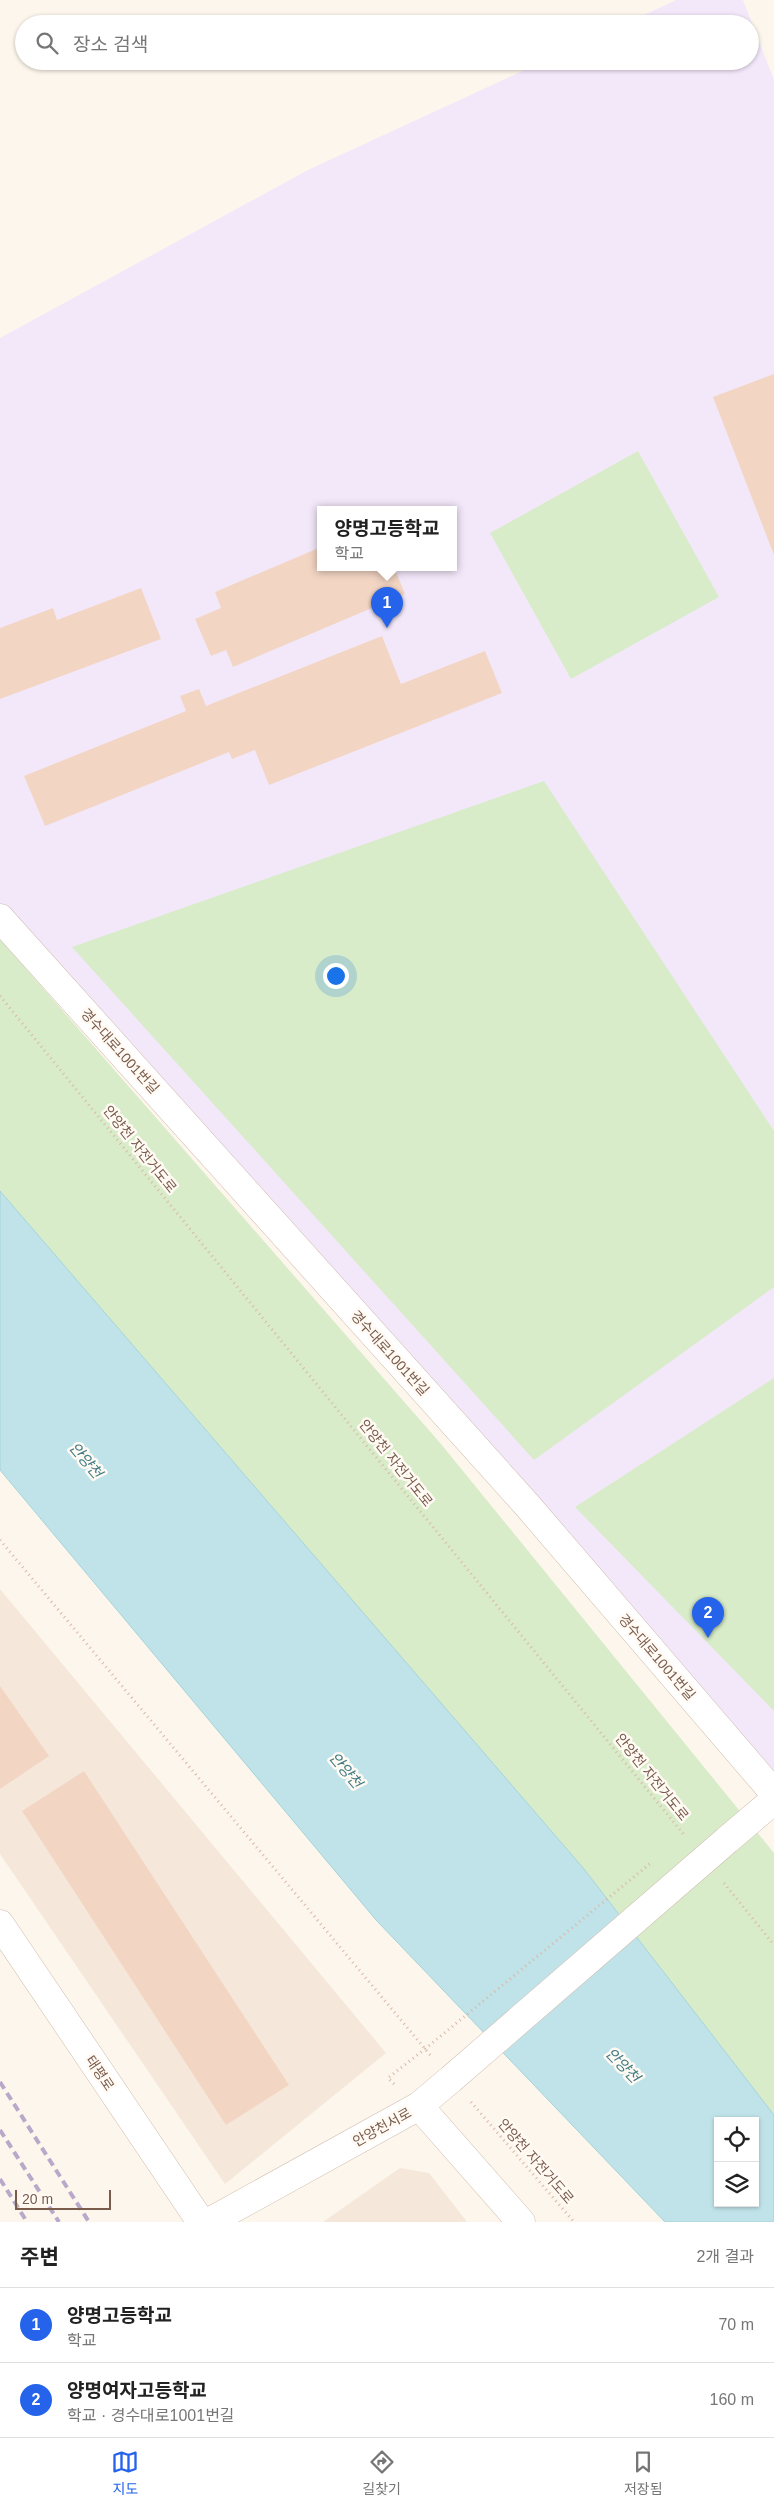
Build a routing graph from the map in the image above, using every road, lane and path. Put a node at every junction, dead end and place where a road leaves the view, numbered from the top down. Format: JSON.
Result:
{"nodes":[{"id":1,"x":0,"y":918,"type":"edge"},
{"id":2,"x":0,"y":996,"type":"edge"},
{"id":3,"x":0,"y":1540,"type":"edge"},
{"id":4,"x":774,"y":1793,"type":"edge"},
{"id":5,"x":774,"y":1800,"type":"edge"},
{"id":6,"x":679,"y":1839,"type":"dead end"},
{"id":7,"x":656,"y":1858,"type":"dead end"},
{"id":8,"x":717,"y":1875,"type":"dead end"},
{"id":9,"x":0,"y":1924,"type":"edge"},
{"id":10,"x":774,"y":1944,"type":"edge"},
{"id":11,"x":425,"y":2049,"type":"junction"},
{"id":12,"x":451,"y":2079,"type":"junction"},
{"id":13,"x":420,"y":2106,"type":"junction"},
{"id":14,"x":201,"y":2222,"type":"edge"},
{"id":15,"x":209,"y":2222,"type":"edge"},
{"id":16,"x":521,"y":2222,"type":"edge"},
{"id":17,"x":574,"y":2222,"type":"edge"}],
"edges":[{"from":1,"to":4,"type":"street","name":"경수대로1001번길"},
{"from":2,"to":6,"type":"path","name":"안양천 자전거도로"},
{"from":3,"to":11,"type":"path","name":"안양천 자전거도로"},
{"from":5,"to":12,"type":"street","bridge":true},
{"from":7,"to":11,"type":"path","bridge":true},
{"from":8,"to":10,"type":"path"},
{"from":9,"to":14,"type":"street","name":"태평로"},
{"from":11,"to":12,"type":"path","name":"안양천 자전거도로"},
{"from":12,"to":13,"type":"street"},
{"from":12,"to":17,"type":"path","name":"안양천 자전거도로"},
{"from":13,"to":15,"type":"street","name":"안양천서로"},
{"from":13,"to":16,"type":"street","name":"안양천서로"}]}
